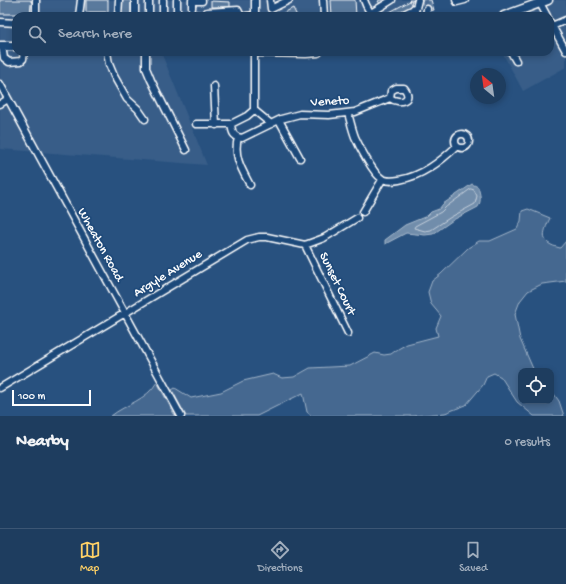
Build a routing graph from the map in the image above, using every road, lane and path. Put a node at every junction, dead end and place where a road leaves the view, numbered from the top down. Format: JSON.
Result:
{"nodes":[{"id":1,"x":36,"y":0,"type":"edge"},
{"id":2,"x":81,"y":0,"type":"edge"},
{"id":3,"x":119,"y":0,"type":"edge"},
{"id":4,"x":135,"y":0,"type":"edge"},
{"id":5,"x":149,"y":0,"type":"edge"},
{"id":6,"x":162,"y":0,"type":"edge"},
{"id":7,"x":177,"y":0,"type":"edge"},
{"id":8,"x":192,"y":0,"type":"edge"},
{"id":9,"x":255,"y":0,"type":"edge"},
{"id":10,"x":270,"y":0,"type":"edge"},
{"id":11,"x":290,"y":0,"type":"edge"},
{"id":12,"x":323,"y":0,"type":"edge"},
{"id":13,"x":364,"y":0,"type":"edge"},
{"id":14,"x":392,"y":0,"type":"edge"},
{"id":15,"x":418,"y":0,"type":"edge"},
{"id":16,"x":456,"y":0,"type":"edge"},
{"id":17,"x":465,"y":0,"type":"edge"},
{"id":18,"x":202,"y":1,"type":"dead end"},
{"id":19,"x":544,"y":1,"type":"edge"},
{"id":20,"x":192,"y":8,"type":"dead end"},
{"id":21,"x":414,"y":8,"type":"junction"},
{"id":22,"x":271,"y":9,"type":"junction"},
{"id":23,"x":36,"y":12,"type":"edge"},
{"id":24,"x":80,"y":12,"type":"edge"},
{"id":25,"x":118,"y":12,"type":"edge"},
{"id":26,"x":135,"y":12,"type":"edge"},
{"id":27,"x":149,"y":12,"type":"edge"},
{"id":28,"x":163,"y":12,"type":"edge"},
{"id":29,"x":177,"y":12,"type":"edge"},
{"id":30,"x":207,"y":12,"type":"edge"},
{"id":31,"x":239,"y":12,"type":"edge"},
{"id":32,"x":255,"y":12,"type":"edge"},
{"id":33,"x":271,"y":12,"type":"edge"},
{"id":34,"x":323,"y":12,"type":"edge"},
{"id":35,"x":370,"y":12,"type":"edge"},
{"id":36,"x":375,"y":12,"type":"edge"},
{"id":37,"x":407,"y":12,"type":"edge"},
{"id":38,"x":416,"y":12,"type":"edge"},
{"id":39,"x":515,"y":12,"type":"edge"},
{"id":40,"x":546,"y":12,"type":"edge"},
{"id":41,"x":566,"y":20,"type":"edge"},
{"id":42,"x":0,"y":22,"type":"edge"},
{"id":43,"x":12,"y":23,"type":"edge"},
{"id":44,"x":554,"y":23,"type":"edge"},
{"id":45,"x":554,"y":29,"type":"edge"},
{"id":46,"x":1,"y":46,"type":"edge"},
{"id":47,"x":12,"y":46,"type":"edge"},
{"id":48,"x":566,"y":51,"type":"edge"},
{"id":49,"x":24,"y":56,"type":"edge"},
{"id":50,"x":108,"y":56,"type":"edge"},
{"id":51,"x":146,"y":56,"type":"edge"},
{"id":52,"x":254,"y":56,"type":"edge"},
{"id":53,"x":514,"y":56,"type":"edge"},
{"id":54,"x":516,"y":60,"type":"dead end"},
{"id":55,"x":0,"y":84,"type":"edge"},
{"id":56,"x":214,"y":86,"type":"dead end"},
{"id":57,"x":390,"y":98,"type":"dead end"},
{"id":58,"x":8,"y":99,"type":"junction"},
{"id":59,"x":0,"y":104,"type":"edge"},
{"id":60,"x":254,"y":110,"type":"junction"},
{"id":61,"x":348,"y":112,"type":"junction"},
{"id":62,"x":145,"y":119,"type":"dead end"},
{"id":63,"x":279,"y":120,"type":"junction"},
{"id":64,"x":196,"y":124,"type":"dead end"},
{"id":65,"x":231,"y":124,"type":"junction"},
{"id":66,"x":271,"y":124,"type":"junction"},
{"id":67,"x":216,"y":125,"type":"junction"},
{"id":68,"x":238,"y":138,"type":"junction"},
{"id":69,"x":457,"y":146,"type":"dead end"},
{"id":70,"x":186,"y":150,"type":"dead end"},
{"id":71,"x":300,"y":158,"type":"dead end"},
{"id":72,"x":382,"y":180,"type":"junction"},
{"id":73,"x":250,"y":186,"type":"dead end"},
{"id":74,"x":363,"y":212,"type":"dead end"},
{"id":75,"x":357,"y":218,"type":"dead end"},
{"id":76,"x":305,"y":245,"type":"junction"},
{"id":77,"x":125,"y":314,"type":"junction"},
{"id":78,"x":348,"y":333,"type":"dead end"},
{"id":79,"x":0,"y":388,"type":"edge"},
{"id":80,"x":181,"y":416,"type":"edge"}],
"edges":[{"from":1,"to":23,"type":"street"},
{"from":2,"to":24,"type":"street"},
{"from":3,"to":25,"type":"street"},
{"from":4,"to":26,"type":"street"},
{"from":5,"to":27,"type":"street"},
{"from":6,"to":28,"type":"street"},
{"from":7,"to":29,"type":"street"},
{"from":8,"to":18,"type":"street"},
{"from":8,"to":20,"type":"street"},
{"from":9,"to":32,"type":"street"},
{"from":10,"to":22,"type":"street"},
{"from":11,"to":22,"type":"street"},
{"from":12,"to":34,"type":"street"},
{"from":13,"to":35,"type":"street"},
{"from":14,"to":36,"type":"street"},
{"from":15,"to":21,"type":"street"},
{"from":16,"to":17,"type":"street"},
{"from":19,"to":39,"type":"main road"},
{"from":19,"to":40,"type":"street"},
{"from":21,"to":37,"type":"street"},
{"from":21,"to":38,"type":"street"},
{"from":22,"to":33,"type":"street"},
{"from":30,"to":31,"type":"street"},
{"from":41,"to":44,"type":"street"},
{"from":42,"to":43,"type":"street"},
{"from":45,"to":48,"type":"street"},
{"from":46,"to":47,"type":"main road"},
{"from":46,"to":49,"type":"street"},
{"from":50,"to":62,"type":"street"},
{"from":51,"to":70,"type":"street"},
{"from":52,"to":60,"type":"street"},
{"from":53,"to":54,"type":"street"},
{"from":55,"to":58,"type":"street","name":"Wheaton Road"},
{"from":56,"to":67,"type":"street"},
{"from":57,"to":61,"type":"street","name":"Veneto"},
{"from":58,"to":59,"type":"street"},
{"from":58,"to":77,"type":"street","name":"Wheaton Road"},
{"from":60,"to":65,"type":"street"},
{"from":60,"to":66,"type":"street"},
{"from":61,"to":63,"type":"street","name":"Veneto"},
{"from":61,"to":72,"type":"street"},
{"from":63,"to":66,"type":"street","name":"Veneto"},
{"from":63,"to":71,"type":"street"},
{"from":64,"to":67,"type":"street"},
{"from":65,"to":67,"type":"street"},
{"from":65,"to":68,"type":"street"},
{"from":66,"to":68,"type":"street","name":"Veneto"},
{"from":68,"to":73,"type":"street"},
{"from":69,"to":72,"type":"street"},
{"from":72,"to":74,"type":"street"},
{"from":75,"to":76,"type":"street"},
{"from":76,"to":77,"type":"street","name":"Argyle Avenue"},
{"from":76,"to":78,"type":"street","name":"Sunset Court"},
{"from":77,"to":79,"type":"street","name":"Argyle Avenue"},
{"from":77,"to":80,"type":"street","name":"Wheaton Road"}]}
